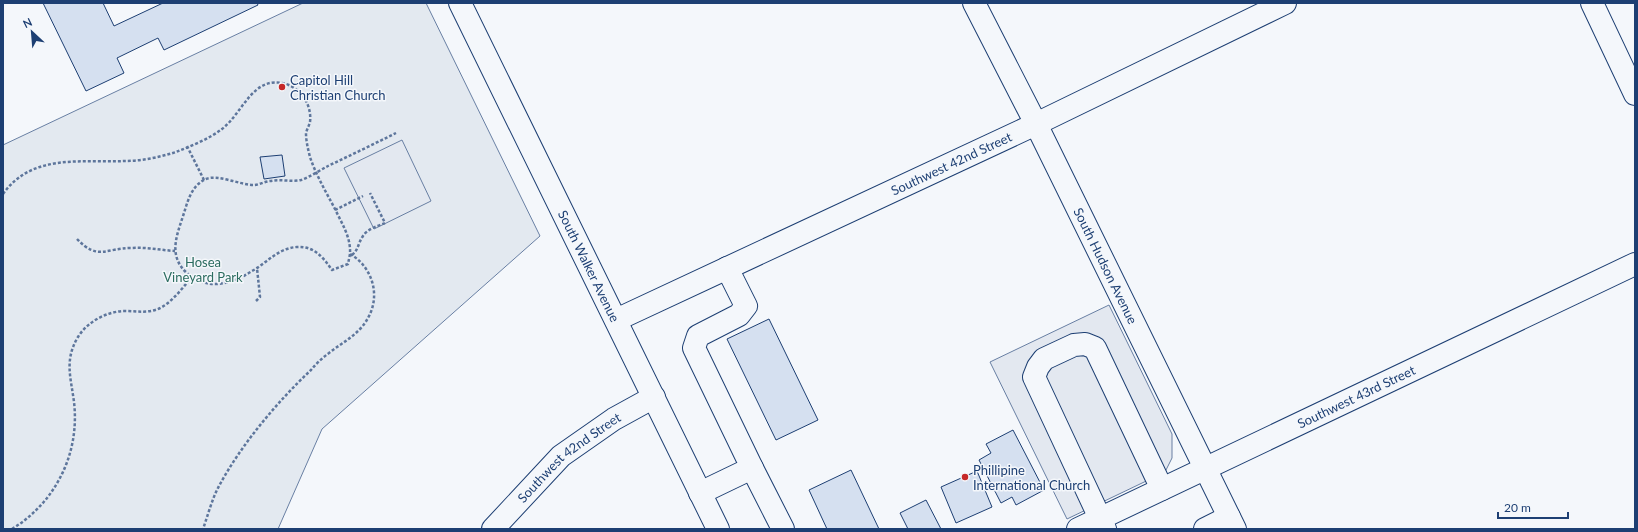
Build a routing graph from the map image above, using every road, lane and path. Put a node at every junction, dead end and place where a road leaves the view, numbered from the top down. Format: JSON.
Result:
{"nodes":[{"id":1,"x":460,"y":3,"type":"edge"},
{"id":2,"x":974,"y":3,"type":"edge"},
{"id":3,"x":1285,"y":3,"type":"edge"},
{"id":4,"x":1592,"y":3,"type":"edge"},
{"id":5,"x":1635,"y":94,"type":"edge"},
{"id":6,"x":1036,"y":124,"type":"junction"},
{"id":7,"x":396,"y":133,"type":"dead end"},
{"id":8,"x":187,"y":146,"type":"junction"},
{"id":9,"x":316,"y":172,"type":"junction"},
{"id":10,"x":204,"y":180,"type":"junction"},
{"id":11,"x":370,"y":193,"type":"dead end"},
{"id":12,"x":3,"y":194,"type":"edge"},
{"id":13,"x":363,"y":196,"type":"dead end"},
{"id":14,"x":335,"y":210,"type":"junction"},
{"id":15,"x":77,"y":239,"type":"dead end"},
{"id":16,"x":175,"y":251,"type":"junction"},
{"id":17,"x":351,"y":254,"type":"junction"},
{"id":18,"x":1635,"y":264,"type":"edge"},
{"id":19,"x":257,"y":268,"type":"junction"},
{"id":20,"x":727,"y":268,"type":"junction"},
{"id":21,"x":192,"y":277,"type":"junction"},
{"id":22,"x":256,"y":301,"type":"dead end"},
{"id":23,"x":616,"y":320,"type":"junction"},
{"id":24,"x":654,"y":397,"type":"junction"},
{"id":25,"x":752,"y":468,"type":"junction"},
{"id":26,"x":1206,"y":468,"type":"junction"},
{"id":27,"x":1162,"y":489,"type":"junction"},
{"id":28,"x":700,"y":493,"type":"junction"},
{"id":29,"x":1232,"y":523,"type":"edge"},
{"id":30,"x":1103,"y":524,"type":"edge"},
{"id":31,"x":12,"y":529,"type":"edge"},
{"id":32,"x":203,"y":529,"type":"edge"},
{"id":33,"x":493,"y":529,"type":"edge"},
{"id":34,"x":718,"y":529,"type":"edge"},
{"id":35,"x":783,"y":529,"type":"edge"},
{"id":36,"x":1078,"y":529,"type":"edge"},
{"id":37,"x":1205,"y":529,"type":"edge"}],
"edges":[{"from":1,"to":23,"type":"street","name":"South Walker Avenue"},
{"from":2,"to":6,"type":"street","name":"South Hudson Avenue"},
{"from":3,"to":6,"type":"street","name":"Southwest 42nd Street"},
{"from":4,"to":5,"type":"street"},
{"from":6,"to":20,"type":"street","name":"Southwest 42nd Street"},
{"from":6,"to":26,"type":"street","name":"South Hudson Avenue"},
{"from":7,"to":9,"type":"path"},
{"from":8,"to":9,"type":"path"},
{"from":8,"to":10,"type":"path"},
{"from":8,"to":12,"type":"path"},
{"from":9,"to":10,"type":"path"},
{"from":9,"to":14,"type":"path"},
{"from":10,"to":16,"type":"path"},
{"from":11,"to":17,"type":"path"},
{"from":13,"to":14,"type":"path"},
{"from":14,"to":17,"type":"path"},
{"from":15,"to":16,"type":"path"},
{"from":16,"to":21,"type":"path"},
{"from":17,"to":19,"type":"path"},
{"from":17,"to":32,"type":"path"},
{"from":18,"to":26,"type":"street","name":"Southwest 43rd Street"},
{"from":19,"to":21,"type":"path"},
{"from":19,"to":22,"type":"path"},
{"from":20,"to":23,"type":"street","name":"Southwest 42nd Street"},
{"from":20,"to":25,"type":"street"},
{"from":21,"to":31,"type":"path"},
{"from":23,"to":24,"type":"street","name":"South Walker Avenue"},
{"from":24,"to":28,"type":"street","name":"South Walker Avenue"},
{"from":24,"to":33,"type":"street","name":"Southwest 42nd Street"},
{"from":25,"to":28,"type":"street"},
{"from":25,"to":35,"type":"street"},
{"from":26,"to":27,"type":"street","name":"Southwest 43rd Street"},
{"from":26,"to":29,"type":"street","name":"South Hudson Avenue"},
{"from":27,"to":30,"type":"street","name":"Southwest 43rd Street"},
{"from":27,"to":30,"type":"street"},
{"from":28,"to":34,"type":"street","name":"South Walker Avenue"},
{"from":29,"to":37,"type":"street"},
{"from":30,"to":36,"type":"street","name":"Southwest 43rd Street"}]}
